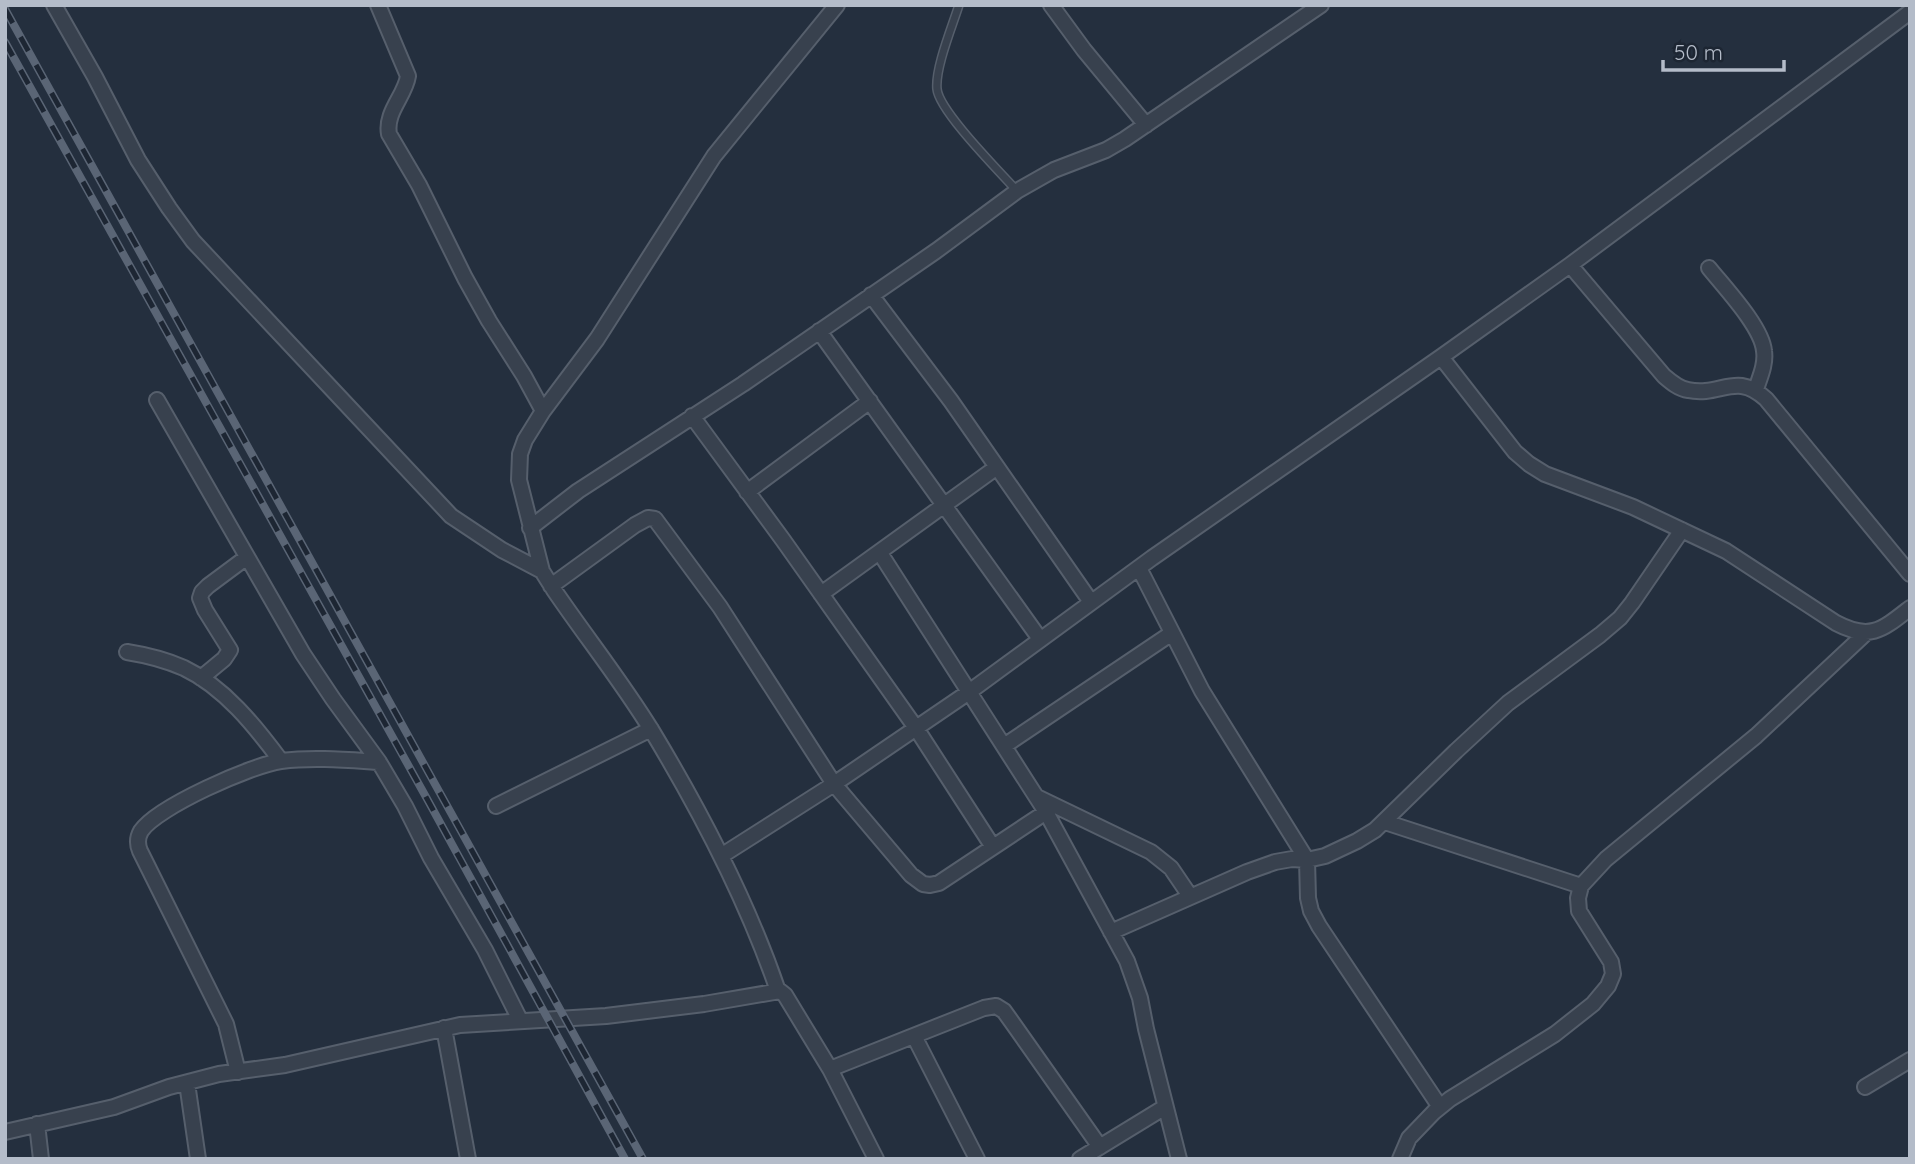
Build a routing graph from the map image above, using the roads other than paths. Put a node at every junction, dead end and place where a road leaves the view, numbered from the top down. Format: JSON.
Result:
{"nodes":[{"id":1,"x":54,"y":5,"type":"edge"},
{"id":2,"x":378,"y":5,"type":"edge"},
{"id":3,"x":837,"y":5,"type":"edge"},
{"id":4,"x":959,"y":5,"type":"edge"},
{"id":5,"x":1051,"y":5,"type":"edge"},
{"id":6,"x":1321,"y":5,"type":"edge"},
{"id":7,"x":1910,"y":12,"type":"edge"},
{"id":8,"x":1146,"y":125,"type":"junction"},
{"id":9,"x":1017,"y":191,"type":"junction"},
{"id":10,"x":1570,"y":265,"type":"junction"},
{"id":11,"x":1709,"y":268,"type":"dead end"},
{"id":12,"x":872,"y":295,"type":"junction"},
{"id":13,"x":820,"y":331,"type":"junction"},
{"id":14,"x":1441,"y":357,"type":"junction"},
{"id":15,"x":1756,"y":389,"type":"junction"},
{"id":16,"x":156,"y":400,"type":"dead end"},
{"id":17,"x":870,"y":401,"type":"junction"},
{"id":18,"x":543,"y":411,"type":"junction"},
{"id":19,"x":692,"y":416,"type":"junction"},
{"id":20,"x":997,"y":467,"type":"junction"},
{"id":21,"x":747,"y":492,"type":"junction"},
{"id":22,"x":945,"y":506,"type":"junction"},
{"id":23,"x":530,"y":528,"type":"junction"},
{"id":24,"x":1682,"y":530,"type":"junction"},
{"id":25,"x":880,"y":553,"type":"junction"},
{"id":26,"x":247,"y":557,"type":"junction"},
{"id":27,"x":1139,"y":568,"type":"junction"},
{"id":28,"x":542,"y":571,"type":"junction"},
{"id":29,"x":1910,"y":574,"type":"edge"},
{"id":30,"x":551,"y":586,"type":"junction"},
{"id":31,"x":821,"y":594,"type":"junction"},
{"id":32,"x":1091,"y":602,"type":"junction"},
{"id":33,"x":1910,"y":608,"type":"edge"},
{"id":34,"x":1172,"y":633,"type":"junction"},
{"id":35,"x":1866,"y":633,"type":"junction"},
{"id":36,"x":1040,"y":639,"type":"junction"},
{"id":37,"x":127,"y":652,"type":"dead end"},
{"id":38,"x":201,"y":678,"type":"junction"},
{"id":39,"x":969,"y":692,"type":"junction"},
{"id":40,"x":916,"y":728,"type":"junction"},
{"id":41,"x":651,"y":729,"type":"junction"},
{"id":42,"x":1004,"y":746,"type":"junction"},
{"id":43,"x":281,"y":761,"type":"junction"},
{"id":44,"x":379,"y":762,"type":"junction"},
{"id":45,"x":834,"y":784,"type":"junction"},
{"id":46,"x":1037,"y":797,"type":"junction"},
{"id":47,"x":496,"y":806,"type":"dead end"},
{"id":48,"x":1046,"y":812,"type":"junction"},
{"id":49,"x":1385,"y":822,"type":"junction"},
{"id":50,"x":993,"y":847,"type":"junction"},
{"id":51,"x":721,"y":856,"type":"junction"},
{"id":52,"x":1307,"y":860,"type":"junction"},
{"id":53,"x":1581,"y":886,"type":"junction"},
{"id":54,"x":1191,"y":896,"type":"junction"},
{"id":55,"x":1111,"y":932,"type":"junction"},
{"id":56,"x":778,"y":992,"type":"junction"},
{"id":57,"x":520,"y":1020,"type":"junction"},
{"id":58,"x":444,"y":1028,"type":"junction"},
{"id":59,"x":914,"y":1036,"type":"junction"},
{"id":60,"x":1910,"y":1060,"type":"edge"},
{"id":61,"x":830,"y":1069,"type":"junction"},
{"id":62,"x":238,"y":1072,"type":"junction"},
{"id":63,"x":187,"y":1083,"type":"junction"},
{"id":64,"x":1865,"y":1087,"type":"dead end"},
{"id":65,"x":1165,"y":1107,"type":"junction"},
{"id":66,"x":1440,"y":1107,"type":"junction"},
{"id":67,"x":37,"y":1124,"type":"junction"},
{"id":68,"x":5,"y":1132,"type":"edge"},
{"id":69,"x":1100,"y":1147,"type":"junction"},
{"id":70,"x":41,"y":1159,"type":"edge"},
{"id":71,"x":198,"y":1159,"type":"edge"},
{"id":72,"x":468,"y":1159,"type":"edge"},
{"id":73,"x":876,"y":1159,"type":"edge"},
{"id":74,"x":977,"y":1159,"type":"edge"},
{"id":75,"x":1080,"y":1159,"type":"edge"},
{"id":76,"x":1179,"y":1159,"type":"edge"},
{"id":77,"x":1400,"y":1159,"type":"edge"}],
"edges":[{"from":1,"to":28,"type":"street"},
{"from":2,"to":18,"type":"street"},
{"from":3,"to":18,"type":"street"},
{"from":4,"to":9,"type":"lane"},
{"from":5,"to":8,"type":"street"},
{"from":6,"to":8,"type":"street"},
{"from":7,"to":10,"type":"street"},
{"from":8,"to":9,"type":"street"},
{"from":9,"to":12,"type":"street"},
{"from":10,"to":14,"type":"street"},
{"from":10,"to":15,"type":"street"},
{"from":11,"to":15,"type":"street"},
{"from":12,"to":13,"type":"street"},
{"from":12,"to":20,"type":"street"},
{"from":13,"to":17,"type":"street"},
{"from":13,"to":19,"type":"street"},
{"from":14,"to":24,"type":"street"},
{"from":14,"to":27,"type":"street"},
{"from":15,"to":29,"type":"street"},
{"from":16,"to":26,"type":"street"},
{"from":17,"to":21,"type":"street"},
{"from":17,"to":22,"type":"street"},
{"from":18,"to":23,"type":"street"},
{"from":19,"to":21,"type":"street"},
{"from":19,"to":23,"type":"street"},
{"from":20,"to":22,"type":"street"},
{"from":20,"to":32,"type":"street"},
{"from":21,"to":31,"type":"street"},
{"from":22,"to":25,"type":"street"},
{"from":22,"to":36,"type":"street"},
{"from":23,"to":28,"type":"street"},
{"from":24,"to":35,"type":"street"},
{"from":24,"to":49,"type":"street"},
{"from":25,"to":31,"type":"street"},
{"from":25,"to":39,"type":"street"},
{"from":26,"to":38,"type":"street"},
{"from":26,"to":44,"type":"street"},
{"from":27,"to":32,"type":"street"},
{"from":27,"to":34,"type":"street"},
{"from":28,"to":30,"type":"street"},
{"from":30,"to":41,"type":"street"},
{"from":30,"to":45,"type":"street"},
{"from":31,"to":40,"type":"street"},
{"from":32,"to":36,"type":"street"},
{"from":33,"to":35,"type":"street"},
{"from":34,"to":42,"type":"street"},
{"from":34,"to":52,"type":"street"},
{"from":35,"to":53,"type":"street"},
{"from":36,"to":39,"type":"street"},
{"from":37,"to":38,"type":"street"},
{"from":38,"to":43,"type":"street"},
{"from":39,"to":40,"type":"street"},
{"from":39,"to":42,"type":"street"},
{"from":40,"to":45,"type":"street"},
{"from":40,"to":50,"type":"street"},
{"from":41,"to":47,"type":"street"},
{"from":41,"to":51,"type":"street"},
{"from":42,"to":46,"type":"street"},
{"from":43,"to":44,"type":"street"},
{"from":43,"to":62,"type":"street"},
{"from":44,"to":57,"type":"street"},
{"from":45,"to":50,"type":"street"},
{"from":45,"to":51,"type":"street"},
{"from":46,"to":48,"type":"street"},
{"from":46,"to":54,"type":"street"},
{"from":48,"to":50,"type":"street"},
{"from":48,"to":55,"type":"street"},
{"from":49,"to":52,"type":"street"},
{"from":49,"to":53,"type":"street"},
{"from":51,"to":56,"type":"street"},
{"from":52,"to":54,"type":"street"},
{"from":52,"to":66,"type":"street"},
{"from":53,"to":66,"type":"street"},
{"from":54,"to":55,"type":"street"},
{"from":55,"to":65,"type":"street"},
{"from":56,"to":57,"type":"street"},
{"from":56,"to":61,"type":"street"},
{"from":57,"to":58,"type":"street"},
{"from":58,"to":62,"type":"street"},
{"from":58,"to":72,"type":"street"},
{"from":59,"to":61,"type":"street"},
{"from":59,"to":69,"type":"street"},
{"from":59,"to":74,"type":"street"},
{"from":60,"to":64,"type":"street"},
{"from":61,"to":73,"type":"street"},
{"from":62,"to":63,"type":"street"},
{"from":63,"to":67,"type":"street"},
{"from":63,"to":71,"type":"street"},
{"from":65,"to":69,"type":"street"},
{"from":65,"to":76,"type":"street"},
{"from":66,"to":77,"type":"street"},
{"from":67,"to":68,"type":"street"},
{"from":67,"to":70,"type":"street"},
{"from":69,"to":75,"type":"street"}]}
